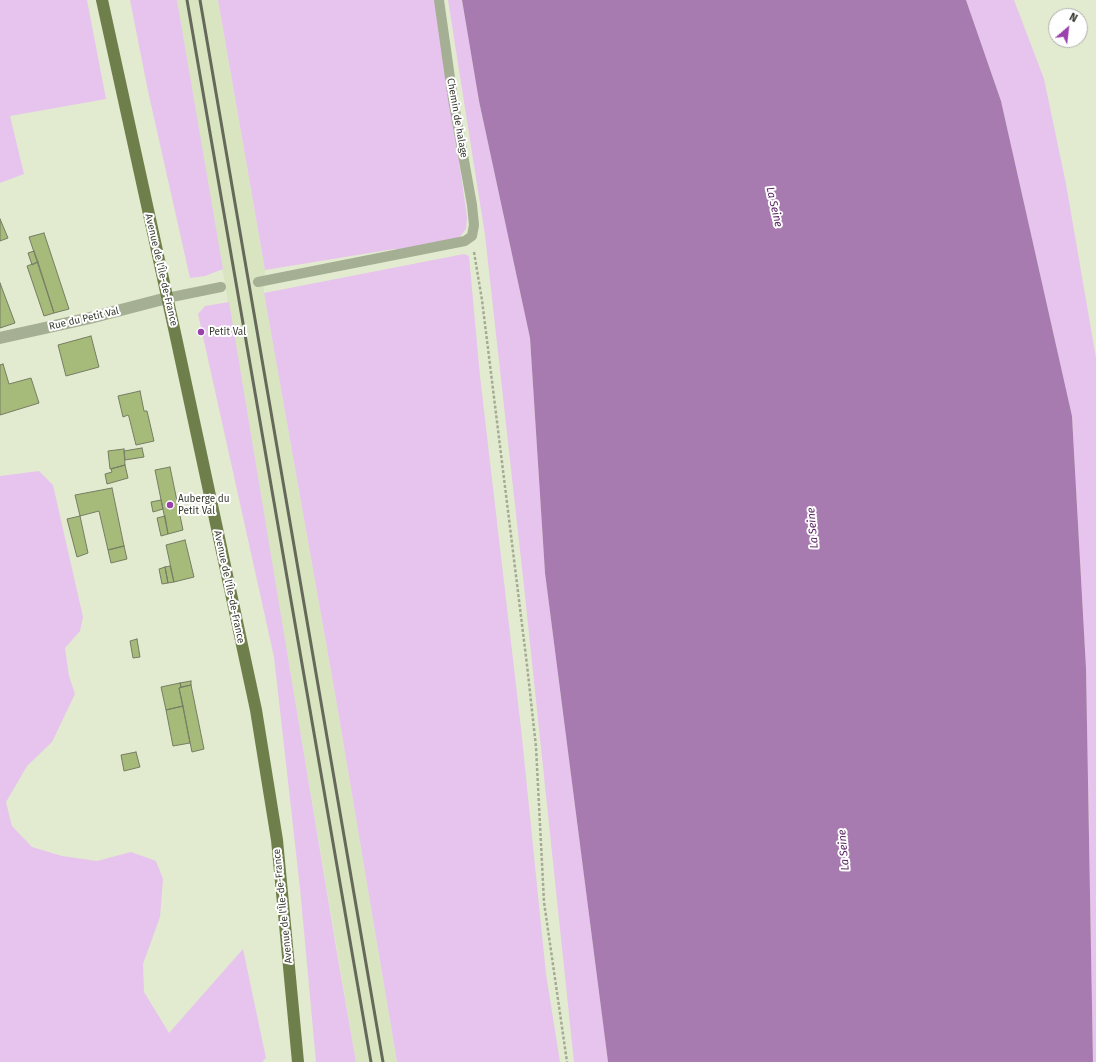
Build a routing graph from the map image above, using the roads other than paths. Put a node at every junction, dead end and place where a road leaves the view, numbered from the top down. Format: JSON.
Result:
{"nodes":[{"id":1,"x":102,"y":0,"type":"edge"},
{"id":2,"x":439,"y":0,"type":"edge"},
{"id":3,"x":258,"y":282,"type":"dead end"},
{"id":4,"x":222,"y":287,"type":"dead end"},
{"id":5,"x":167,"y":298,"type":"junction"},
{"id":6,"x":0,"y":338,"type":"edge"},
{"id":7,"x":298,"y":1062,"type":"edge"}],
"edges":[{"from":1,"to":5,"type":"main road","name":"Avenue de l'Île-de-France"},
{"from":2,"to":3,"type":"lane","name":"Chemin de halage"},
{"from":4,"to":5,"type":"lane"},
{"from":5,"to":6,"type":"street","name":"Rue du Petit Val"},
{"from":5,"to":7,"type":"main road","name":"Avenue de l'Île-de-France"}]}
